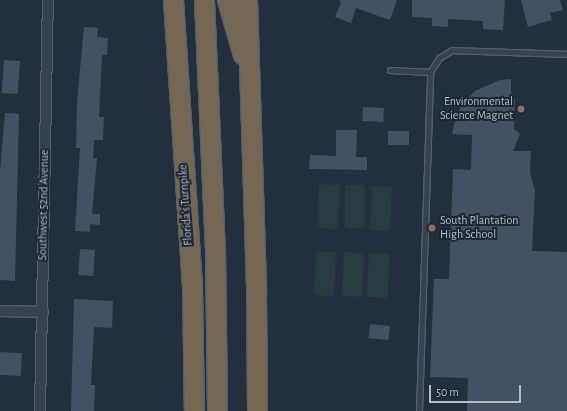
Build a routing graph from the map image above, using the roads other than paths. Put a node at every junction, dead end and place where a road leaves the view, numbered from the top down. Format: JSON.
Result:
{"nodes":[{"id":1,"x":48,"y":0,"type":"edge"},
{"id":2,"x":173,"y":0,"type":"edge"},
{"id":3,"x":204,"y":0,"type":"edge"},
{"id":4,"x":227,"y":0,"type":"edge"},
{"id":5,"x":248,"y":0,"type":"edge"},
{"id":6,"x":567,"y":54,"type":"edge"},
{"id":7,"x":390,"y":70,"type":"dead end"},
{"id":8,"x":430,"y":72,"type":"junction"},
{"id":9,"x":251,"y":83,"type":"junction"},
{"id":10,"x":0,"y":311,"type":"edge"},
{"id":11,"x":43,"y":312,"type":"junction"},
{"id":12,"x":40,"y":411,"type":"edge"},
{"id":13,"x":194,"y":411,"type":"edge"},
{"id":14,"x":217,"y":411,"type":"edge"},
{"id":15,"x":256,"y":411,"type":"edge"},
{"id":16,"x":419,"y":411,"type":"edge"}],
"edges":[{"from":1,"to":11,"type":"street","name":"Southwest 52nd Avenue"},
{"from":2,"to":13,"type":"highway","name":"Florida's Turnpike"},
{"from":3,"to":14,"type":"highway"},
{"from":4,"to":9,"type":"highway"},
{"from":5,"to":9,"type":"highway"},
{"from":6,"to":8,"type":"lane"},
{"from":7,"to":8,"type":"lane"},
{"from":8,"to":16,"type":"lane"},
{"from":9,"to":15,"type":"highway"},
{"from":10,"to":11,"type":"street"},
{"from":11,"to":12,"type":"street","name":"Southwest 52nd Avenue"}]}
